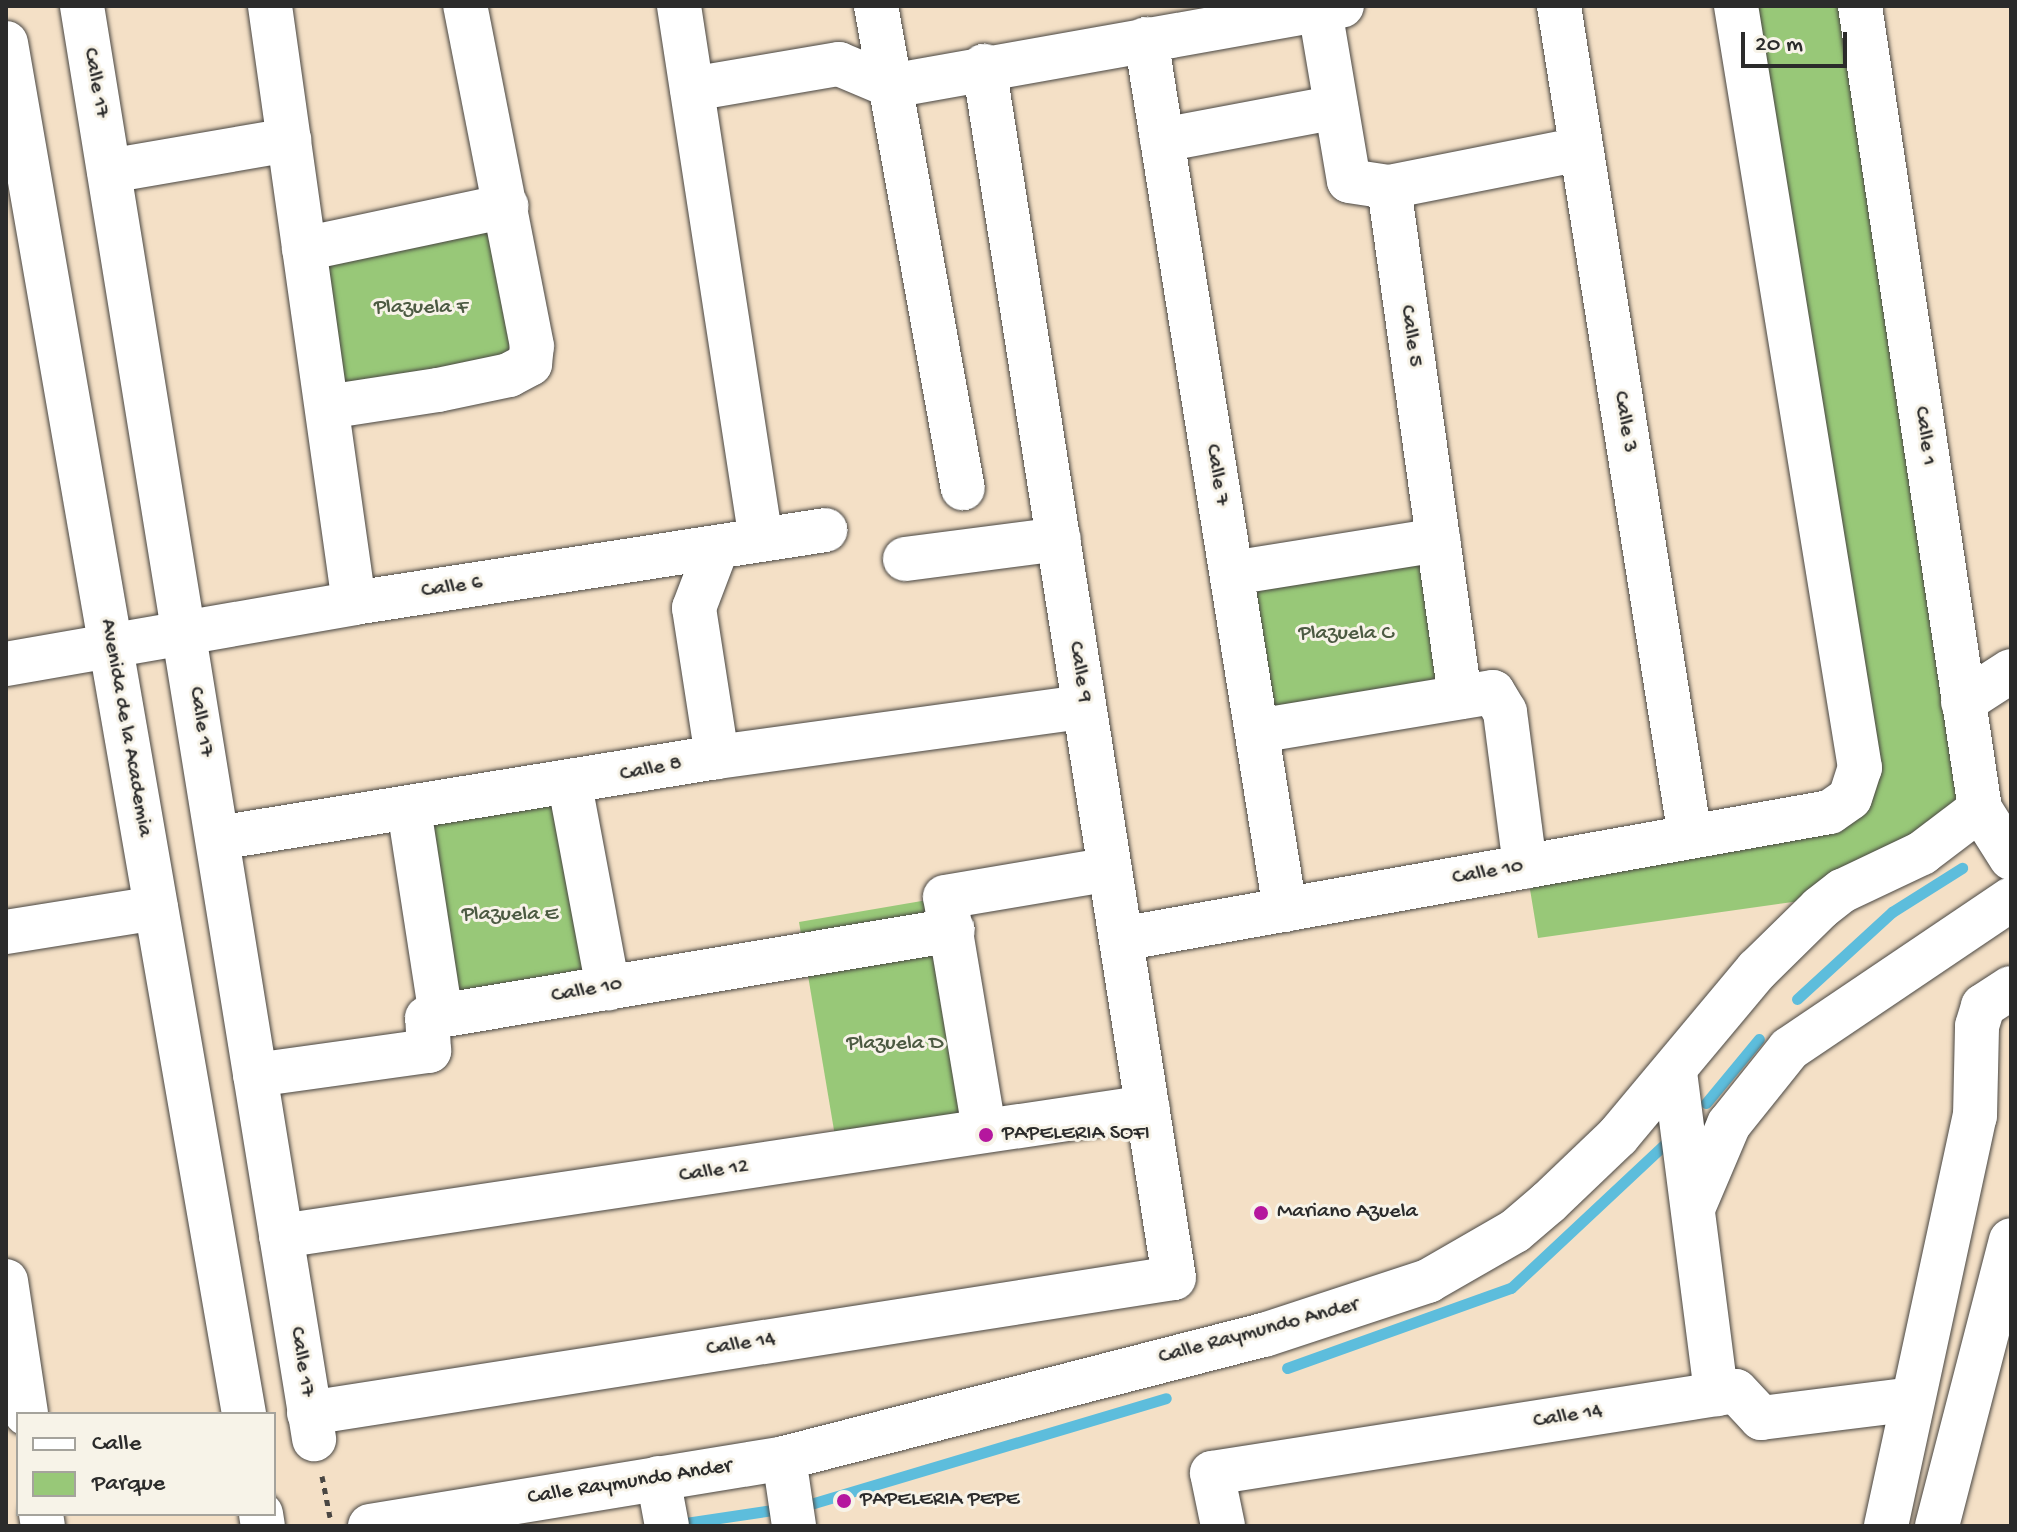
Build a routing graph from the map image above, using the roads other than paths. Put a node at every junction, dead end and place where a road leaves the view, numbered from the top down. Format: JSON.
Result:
{"nodes":[{"id":1,"x":82,"y":6,"type":"edge"},
{"id":2,"x":270,"y":6,"type":"edge"},
{"id":3,"x":465,"y":6,"type":"edge"},
{"id":4,"x":679,"y":6,"type":"edge"},
{"id":5,"x":876,"y":6,"type":"edge"},
{"id":6,"x":1559,"y":6,"type":"edge"},
{"id":7,"x":1736,"y":6,"type":"edge"},
{"id":8,"x":1860,"y":6,"type":"edge"},
{"id":9,"x":1331,"y":8,"type":"edge"},
{"id":10,"x":1146,"y":39,"type":"junction"},
{"id":11,"x":6,"y":43,"type":"edge"},
{"id":12,"x":984,"y":66,"type":"junction"},
{"id":13,"x":891,"y":86,"type":"junction"},
{"id":14,"x":692,"y":89,"type":"junction"},
{"id":15,"x":1336,"y":107,"type":"junction"},
{"id":16,"x":289,"y":140,"type":"junction"},
{"id":17,"x":1162,"y":140,"type":"junction"},
{"id":18,"x":1581,"y":149,"type":"junction"},
{"id":19,"x":109,"y":171,"type":"junction"},
{"id":20,"x":1389,"y":187,"type":"junction"},
{"id":21,"x":506,"y":206,"type":"junction"},
{"id":22,"x":304,"y":249,"type":"junction"},
{"id":23,"x":25,"y":281,"type":"edge"},
{"id":24,"x":327,"y":407,"type":"junction"},
{"id":25,"x":963,"y":488,"type":"dead end"},
{"id":26,"x":825,"y":530,"type":"dead end"},
{"id":27,"x":1059,"y":539,"type":"junction"},
{"id":28,"x":761,"y":540,"type":"junction"},
{"id":29,"x":1438,"y":540,"type":"junction"},
{"id":30,"x":716,"y":550,"type":"junction"},
{"id":31,"x":905,"y":559,"type":"dead end"},
{"id":32,"x":1232,"y":573,"type":"junction"},
{"id":33,"x":354,"y":603,"type":"junction"},
{"id":34,"x":187,"y":635,"type":"junction"},
{"id":35,"x":96,"y":650,"type":"junction"},
{"id":36,"x":6,"y":664,"type":"edge"},
{"id":37,"x":2011,"y":671,"type":"edge"},
{"id":38,"x":1476,"y":694,"type":"junction"},
{"id":39,"x":1963,"y":702,"type":"junction"},
{"id":40,"x":1084,"y":707,"type":"junction"},
{"id":41,"x":1257,"y":731,"type":"junction"},
{"id":42,"x":717,"y":757,"type":"junction"},
{"id":43,"x":570,"y":785,"type":"junction"},
{"id":44,"x":409,"y":809,"type":"junction"},
{"id":45,"x":1980,"y":809,"type":"junction"},
{"id":46,"x":1690,"y":837,"type":"junction"},
{"id":47,"x":218,"y":838,"type":"junction"},
{"id":48,"x":2011,"y":858,"type":"edge"},
{"id":49,"x":1525,"y":867,"type":"junction"},
{"id":50,"x":1110,"y":869,"type":"junction"},
{"id":51,"x":2011,"y":899,"type":"edge"},
{"id":52,"x":156,"y":908,"type":"junction"},
{"id":53,"x":1285,"y":910,"type":"junction"},
{"id":54,"x":949,"y":914,"type":"junction"},
{"id":55,"x":6,"y":932,"type":"edge"},
{"id":56,"x":1121,"y":939,"type":"junction"},
{"id":57,"x":608,"y":988,"type":"junction"},
{"id":58,"x":2011,"y":988,"type":"edge"},
{"id":59,"x":441,"y":1016,"type":"junction"},
{"id":60,"x":1675,"y":1072,"type":"junction"},
{"id":61,"x":255,"y":1075,"type":"junction"},
{"id":62,"x":1147,"y":1107,"type":"junction"},
{"id":63,"x":984,"y":1129,"type":"junction"},
{"id":64,"x":1695,"y":1204,"type":"junction"},
{"id":65,"x":281,"y":1236,"type":"junction"},
{"id":66,"x":2011,"y":1240,"type":"edge"},
{"id":67,"x":1174,"y":1278,"type":"joint"},
{"id":68,"x":6,"y":1281,"type":"edge"},
{"id":69,"x":1716,"y":1394,"type":"junction"},
{"id":70,"x":1913,"y":1399,"type":"junction"},
{"id":71,"x":26,"y":1412,"type":"edge"},
{"id":72,"x":244,"y":1412,"type":"edge"},
{"id":73,"x":311,"y":1426,"type":"joint"},
{"id":74,"x":784,"y":1458,"type":"junction"},
{"id":75,"x":658,"y":1478,"type":"junction"},
{"id":76,"x":370,"y":1526,"type":"edge"},
{"id":77,"x":667,"y":1526,"type":"edge"},
{"id":78,"x":794,"y":1526,"type":"edge"},
{"id":79,"x":1223,"y":1526,"type":"edge"},
{"id":80,"x":1886,"y":1526,"type":"edge"},
{"id":81,"x":1937,"y":1526,"type":"edge"}],
"edges":[{"from":1,"to":19,"type":"street","name":"Calle 17"},
{"from":2,"to":16,"type":"street"},
{"from":3,"to":21,"type":"street"},
{"from":4,"to":14,"type":"street"},
{"from":5,"to":13,"type":"street"},
{"from":6,"to":18,"type":"street","name":"Calle 3"},
{"from":7,"to":46,"type":"street","name":"Calle 10"},
{"from":8,"to":39,"type":"street","name":"Calle 1"},
{"from":9,"to":10,"type":"street"},
{"from":9,"to":15,"type":"street"},
{"from":10,"to":12,"type":"street"},
{"from":10,"to":17,"type":"street","name":"Calle 7"},
{"from":11,"to":23,"type":"street","name":"Avenida de la Academia"},
{"from":12,"to":13,"type":"street"},
{"from":12,"to":27,"type":"street","name":"Calle 9"},
{"from":13,"to":14,"type":"street"},
{"from":13,"to":25,"type":"street"},
{"from":14,"to":28,"type":"street"},
{"from":15,"to":17,"type":"street"},
{"from":15,"to":20,"type":"street"},
{"from":16,"to":19,"type":"street"},
{"from":16,"to":22,"type":"street"},
{"from":17,"to":32,"type":"street","name":"Calle 7"},
{"from":18,"to":20,"type":"street"},
{"from":18,"to":46,"type":"street","name":"Calle 3"},
{"from":19,"to":34,"type":"street","name":"Calle 17"},
{"from":20,"to":29,"type":"street","name":"Calle 5"},
{"from":21,"to":22,"type":"street"},
{"from":21,"to":24,"type":"street"},
{"from":22,"to":24,"type":"street"},
{"from":23,"to":35,"type":"street","name":"Avenida de la Academia"},
{"from":24,"to":33,"type":"street"},
{"from":26,"to":28,"type":"street","name":"Calle 6"},
{"from":27,"to":31,"type":"street"},
{"from":27,"to":40,"type":"street","name":"Calle 9"},
{"from":28,"to":30,"type":"street","name":"Calle 6"},
{"from":29,"to":32,"type":"street"},
{"from":29,"to":38,"type":"street","name":"Calle 5"},
{"from":30,"to":33,"type":"street","name":"Calle 6"},
{"from":30,"to":42,"type":"street"},
{"from":32,"to":41,"type":"street","name":"Calle 7"},
{"from":33,"to":34,"type":"street","name":"Calle 6"},
{"from":34,"to":35,"type":"street","name":"Calle 6"},
{"from":34,"to":47,"type":"street","name":"Calle 17"},
{"from":35,"to":36,"type":"street","name":"Calle 6"},
{"from":35,"to":52,"type":"street","name":"Avenida de la Academia"},
{"from":37,"to":39,"type":"street"},
{"from":38,"to":41,"type":"street"},
{"from":38,"to":49,"type":"street","name":"Calle 5"},
{"from":39,"to":45,"type":"street","name":"Calle 1"},
{"from":40,"to":42,"type":"street","name":"Calle 8"},
{"from":40,"to":50,"type":"street","name":"Calle 9"},
{"from":41,"to":53,"type":"street","name":"Calle 7"},
{"from":42,"to":43,"type":"street","name":"Calle 8"},
{"from":43,"to":44,"type":"street","name":"Calle 8"},
{"from":43,"to":57,"type":"street"},
{"from":44,"to":47,"type":"street","name":"Calle 8"},
{"from":44,"to":59,"type":"street"},
{"from":45,"to":48,"type":"street","name":"Calle 1"},
{"from":45,"to":60,"type":"street","name":"Calle Raymundo Ander"},
{"from":46,"to":49,"type":"street","name":"Calle 10"},
{"from":47,"to":61,"type":"street","name":"Calle 17"},
{"from":49,"to":53,"type":"street","name":"Calle 10"},
{"from":50,"to":54,"type":"street","name":"Calle 10"},
{"from":50,"to":56,"type":"street","name":"Calle 9"},
{"from":51,"to":64,"type":"street"},
{"from":52,"to":55,"type":"street"},
{"from":52,"to":72,"type":"street","name":"Avenida de la Academia"},
{"from":53,"to":56,"type":"street","name":"Calle 10"},
{"from":54,"to":57,"type":"street","name":"Calle 10"},
{"from":54,"to":63,"type":"street"},
{"from":56,"to":62,"type":"street","name":"Calle 9"},
{"from":57,"to":59,"type":"street","name":"Calle 10"},
{"from":58,"to":70,"type":"street"},
{"from":59,"to":61,"type":"street"},
{"from":60,"to":64,"type":"street"},
{"from":60,"to":74,"type":"street","name":"Calle Raymundo Ander"},
{"from":61,"to":65,"type":"street","name":"Calle 17"},
{"from":62,"to":63,"type":"street","name":"Calle 12"},
{"from":62,"to":67,"type":"street","name":"Calle 9"},
{"from":63,"to":65,"type":"street","name":"Calle 12"},
{"from":64,"to":69,"type":"street"},
{"from":65,"to":73,"type":"street","name":"Calle 17"},
{"from":66,"to":81,"type":"street"},
{"from":67,"to":73,"type":"street","name":"Calle 14"},
{"from":68,"to":71,"type":"street"},
{"from":69,"to":70,"type":"street","name":"Calle 14"},
{"from":69,"to":79,"type":"street","name":"Calle 14"},
{"from":70,"to":80,"type":"street"},
{"from":74,"to":75,"type":"street","name":"Calle Raymundo Ander"},
{"from":74,"to":78,"type":"street"},
{"from":75,"to":76,"type":"street","name":"Calle Raymundo Ander"},
{"from":75,"to":77,"type":"street"}]}
